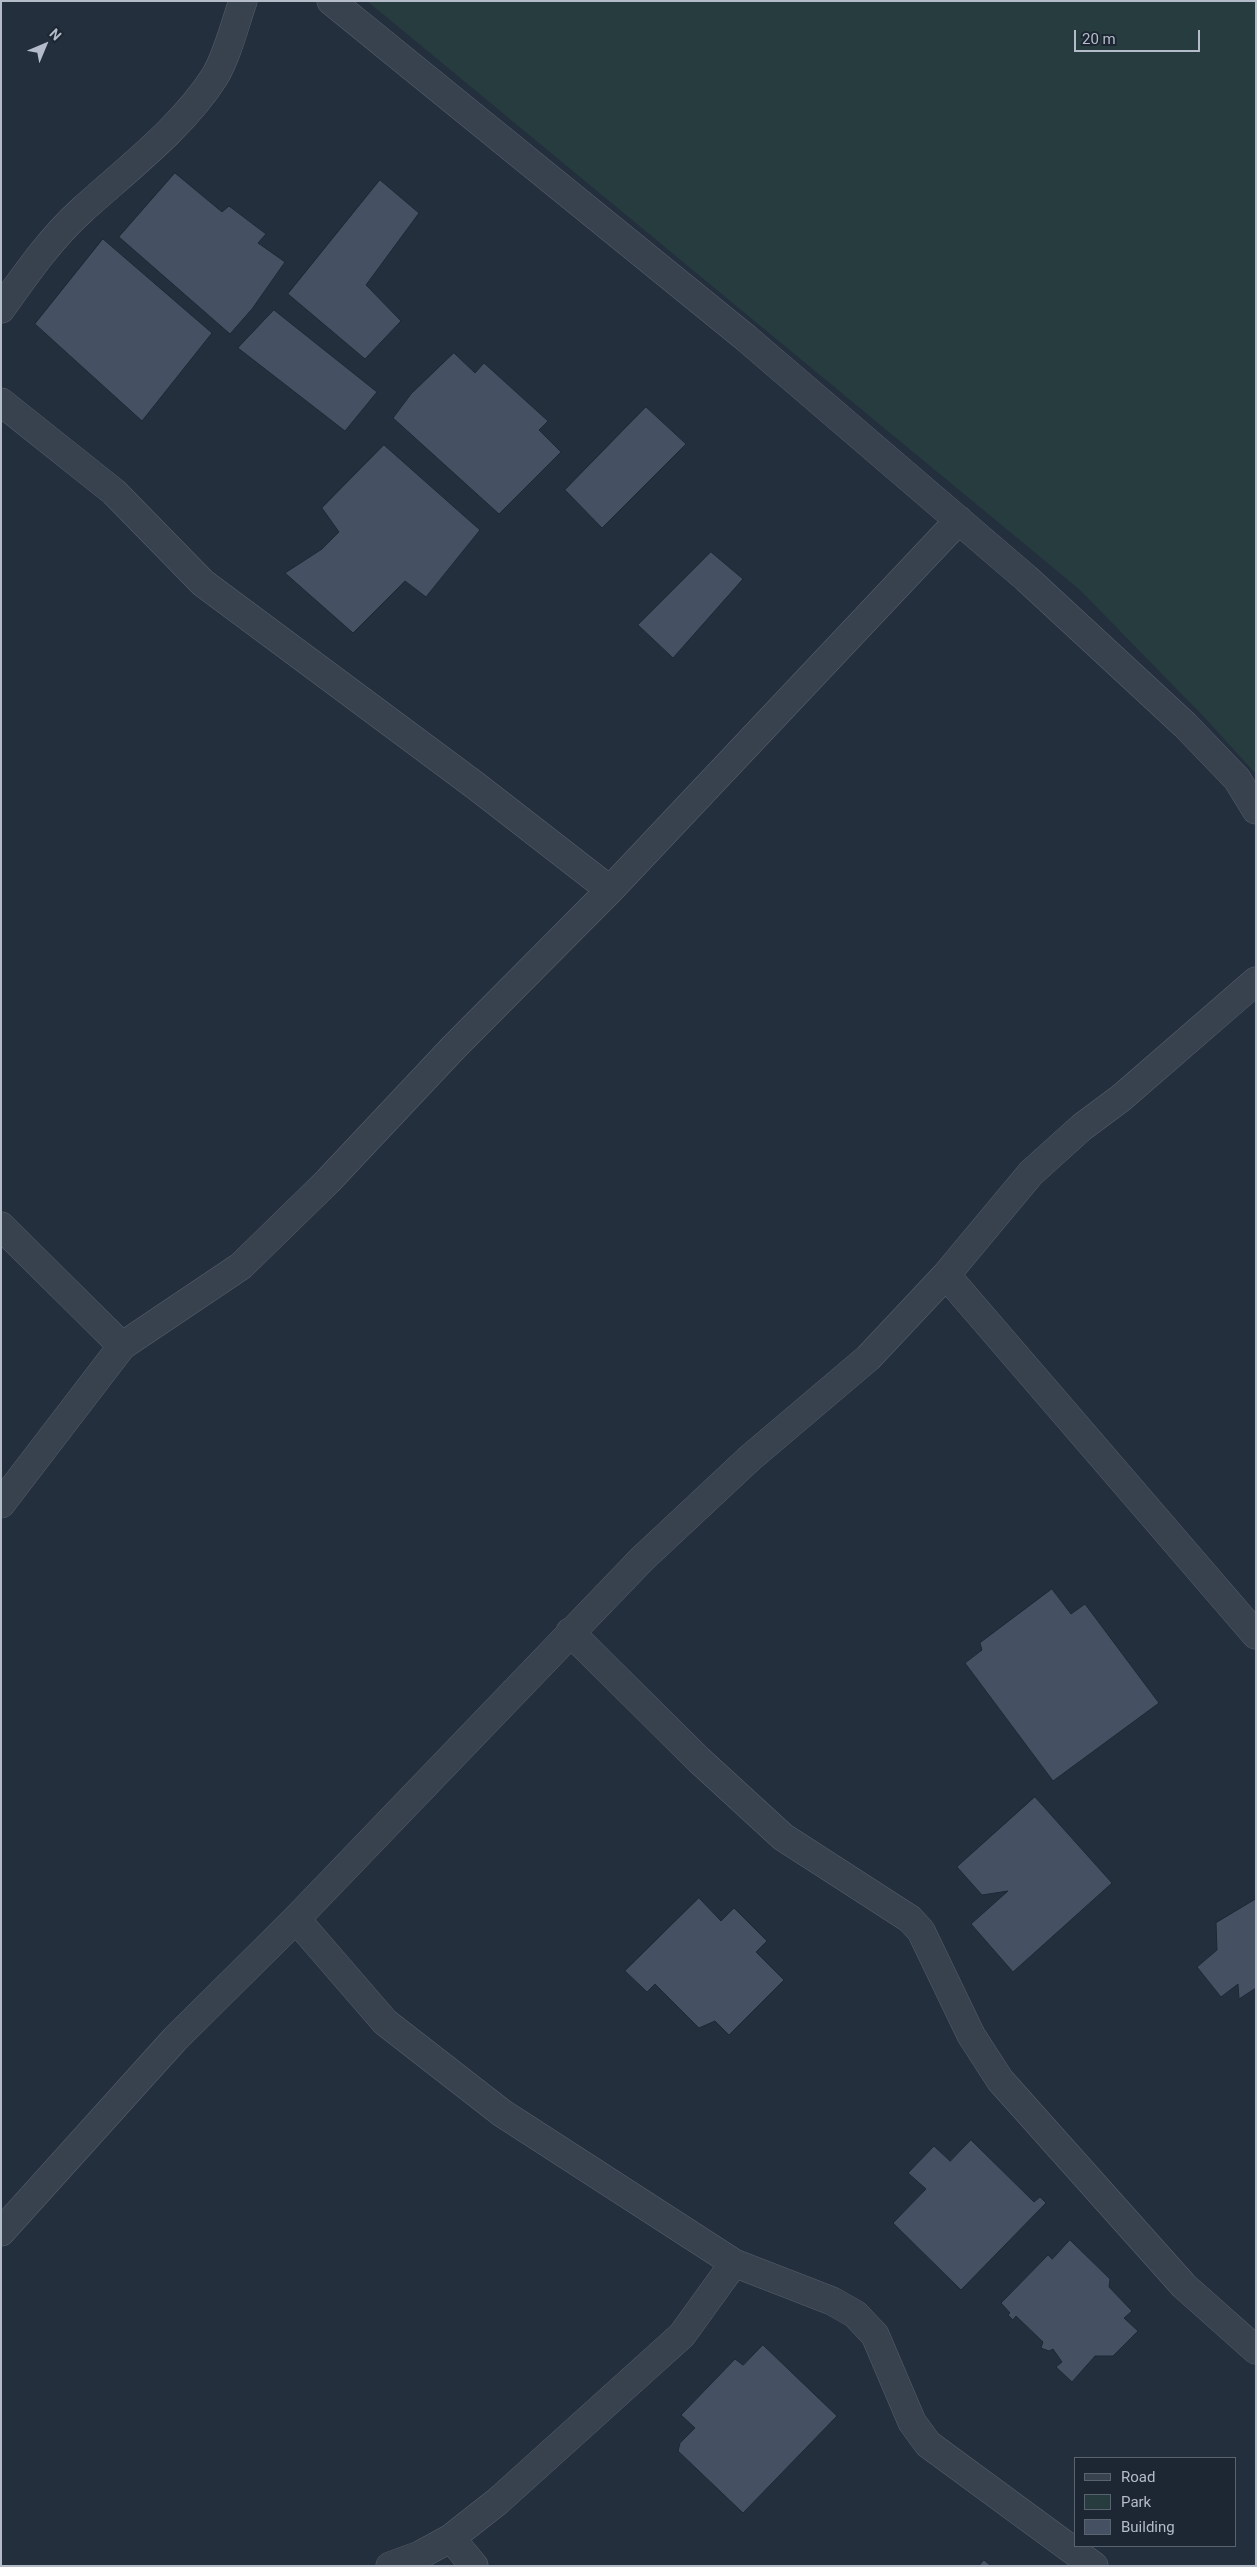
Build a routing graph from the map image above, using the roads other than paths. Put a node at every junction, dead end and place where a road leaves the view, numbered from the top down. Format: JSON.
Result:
{"nodes":[{"id":1,"x":243,"y":1,"type":"edge"},
{"id":2,"x":331,"y":1,"type":"edge"},
{"id":3,"x":1,"y":310,"type":"edge"},
{"id":4,"x":1,"y":402,"type":"edge"},
{"id":5,"x":959,"y":520,"type":"junction"},
{"id":6,"x":1256,"y":810,"type":"edge"},
{"id":7,"x":610,"y":890,"type":"junction"},
{"id":8,"x":1256,"y":981,"type":"edge"},
{"id":9,"x":1,"y":1226,"type":"edge"},
{"id":10,"x":946,"y":1276,"type":"junction"},
{"id":11,"x":122,"y":1346,"type":"junction"},
{"id":12,"x":1,"y":1504,"type":"edge"},
{"id":13,"x":570,"y":1632,"type":"junction"},
{"id":14,"x":1256,"y":1635,"type":"edge"},
{"id":15,"x":296,"y":1919,"type":"junction"},
{"id":16,"x":1,"y":2232,"type":"edge"},
{"id":17,"x":734,"y":2263,"type":"junction"},
{"id":18,"x":1256,"y":2350,"type":"edge"},
{"id":19,"x":451,"y":2538,"type":"junction"},
{"id":20,"x":390,"y":2566,"type":"edge"},
{"id":21,"x":474,"y":2566,"type":"edge"},
{"id":22,"x":1094,"y":2566,"type":"edge"}],
"edges":[{"from":1,"to":3,"type":"street"},
{"from":2,"to":5,"type":"street"},
{"from":4,"to":7,"type":"street"},
{"from":5,"to":6,"type":"street"},
{"from":5,"to":7,"type":"street"},
{"from":7,"to":11,"type":"street"},
{"from":8,"to":10,"type":"street"},
{"from":9,"to":11,"type":"street"},
{"from":10,"to":13,"type":"street"},
{"from":10,"to":14,"type":"street"},
{"from":11,"to":12,"type":"street"},
{"from":13,"to":15,"type":"street"},
{"from":13,"to":18,"type":"street"},
{"from":15,"to":16,"type":"street"},
{"from":15,"to":17,"type":"street"},
{"from":17,"to":19,"type":"street"},
{"from":17,"to":22,"type":"street"},
{"from":19,"to":20,"type":"street"},
{"from":19,"to":21,"type":"street"}]}
